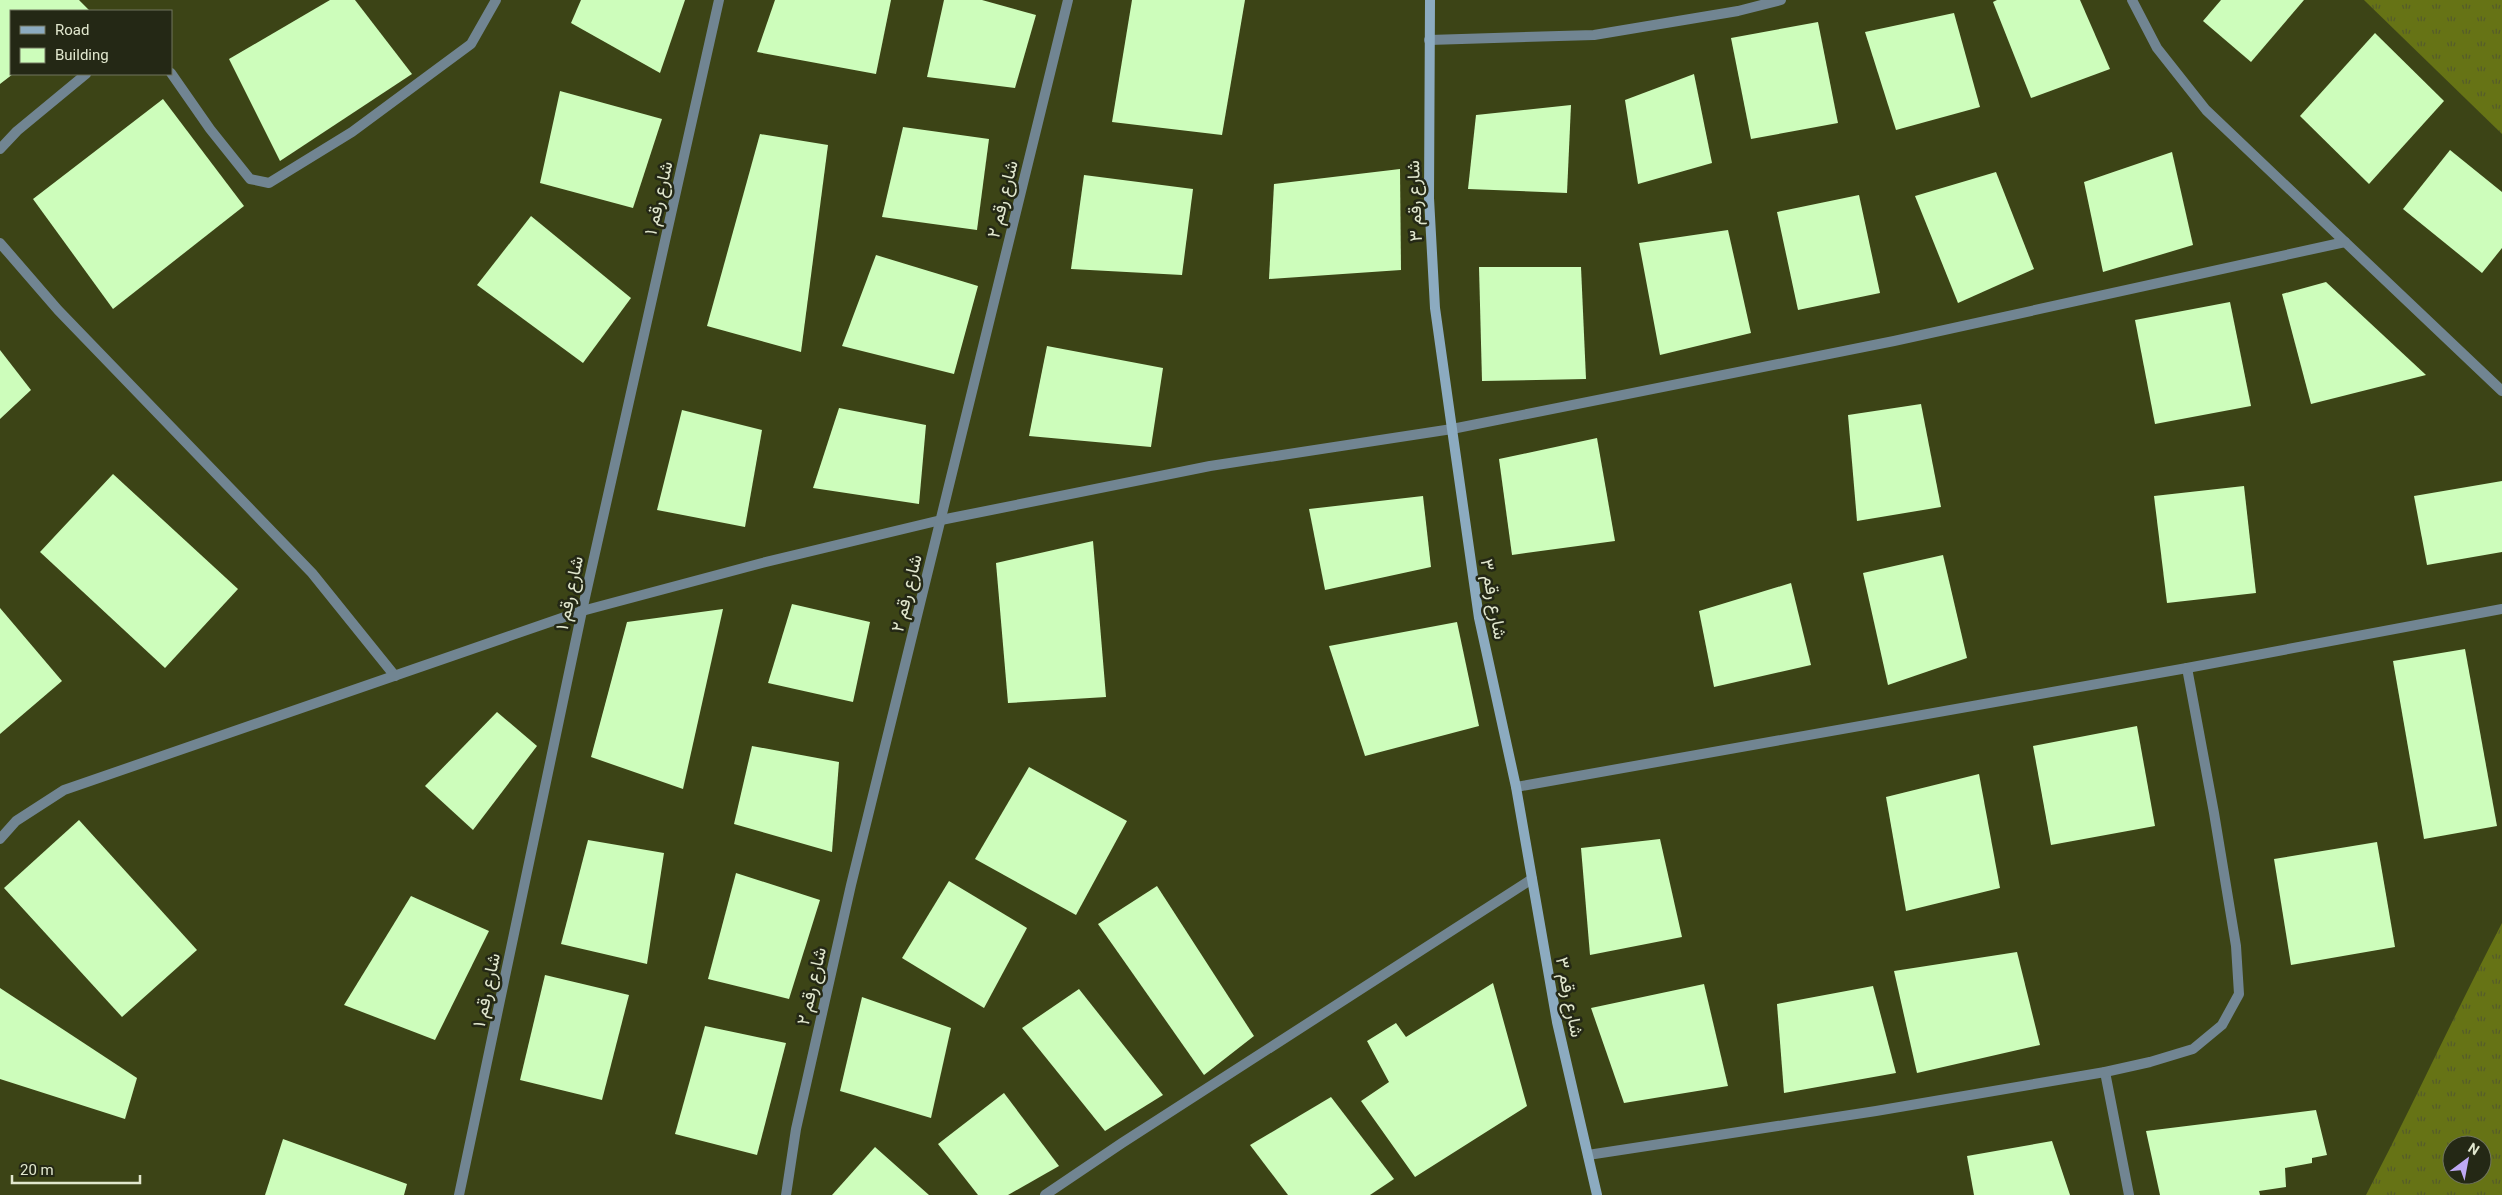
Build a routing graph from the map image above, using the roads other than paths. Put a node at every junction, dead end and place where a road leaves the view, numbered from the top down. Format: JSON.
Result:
{"nodes":[{"id":1,"x":496,"y":0,"type":"edge"},
{"id":2,"x":719,"y":0,"type":"edge"},
{"id":3,"x":1068,"y":0,"type":"edge"},
{"id":4,"x":1430,"y":0,"type":"edge"},
{"id":5,"x":1781,"y":0,"type":"edge"},
{"id":6,"x":2132,"y":0,"type":"edge"},
{"id":7,"x":1429,"y":40,"type":"junction"},
{"id":8,"x":172,"y":74,"type":"edge"},
{"id":9,"x":85,"y":75,"type":"edge"},
{"id":10,"x":0,"y":149,"type":"edge"},
{"id":11,"x":2345,"y":242,"type":"junction"},
{"id":12,"x":0,"y":243,"type":"edge"},
{"id":13,"x":2502,"y":391,"type":"edge"},
{"id":14,"x":1452,"y":429,"type":"junction"},
{"id":15,"x":941,"y":520,"type":"junction"},
{"id":16,"x":2502,"y":609,"type":"edge"},
{"id":17,"x":582,"y":611,"type":"junction"},
{"id":18,"x":2187,"y":668,"type":"junction"},
{"id":19,"x":395,"y":676,"type":"junction"},
{"id":20,"x":1516,"y":787,"type":"junction"},
{"id":21,"x":0,"y":839,"type":"edge"},
{"id":22,"x":1532,"y":879,"type":"junction"},
{"id":23,"x":2105,"y":1072,"type":"junction"},
{"id":24,"x":1588,"y":1155,"type":"junction"},
{"id":25,"x":459,"y":1195,"type":"edge"},
{"id":26,"x":786,"y":1195,"type":"edge"},
{"id":27,"x":1045,"y":1195,"type":"edge"},
{"id":28,"x":1597,"y":1195,"type":"edge"},
{"id":29,"x":2129,"y":1195,"type":"edge"}],
"edges":[{"from":1,"to":8,"type":"street"},
{"from":2,"to":17,"type":"street","name":"شارع رقم ١"},
{"from":3,"to":15,"type":"street","name":"شارع رقم ٢"},
{"from":4,"to":7,"type":"street","name":"شارع رقم ٣"},
{"from":5,"to":7,"type":"street"},
{"from":6,"to":11,"type":"street"},
{"from":7,"to":14,"type":"street","name":"شارع رقم ٣"},
{"from":9,"to":10,"type":"street"},
{"from":11,"to":13,"type":"street"},
{"from":11,"to":14,"type":"street"},
{"from":12,"to":19,"type":"street"},
{"from":14,"to":15,"type":"street"},
{"from":14,"to":20,"type":"street","name":"شارع رقم ٣"},
{"from":15,"to":17,"type":"street"},
{"from":15,"to":26,"type":"street","name":"شارع رقم ٢"},
{"from":16,"to":18,"type":"street"},
{"from":17,"to":19,"type":"street"},
{"from":17,"to":25,"type":"street","name":"شارع رقم ١"},
{"from":18,"to":20,"type":"street"},
{"from":18,"to":23,"type":"street"},
{"from":19,"to":21,"type":"street"},
{"from":20,"to":22,"type":"street","name":"شارع رقم ٣"},
{"from":22,"to":24,"type":"street","name":"شارع رقم ٣"},
{"from":22,"to":27,"type":"street"},
{"from":23,"to":24,"type":"street"},
{"from":23,"to":29,"type":"street"},
{"from":24,"to":28,"type":"street","name":"شارع رقم ٣"}]}
